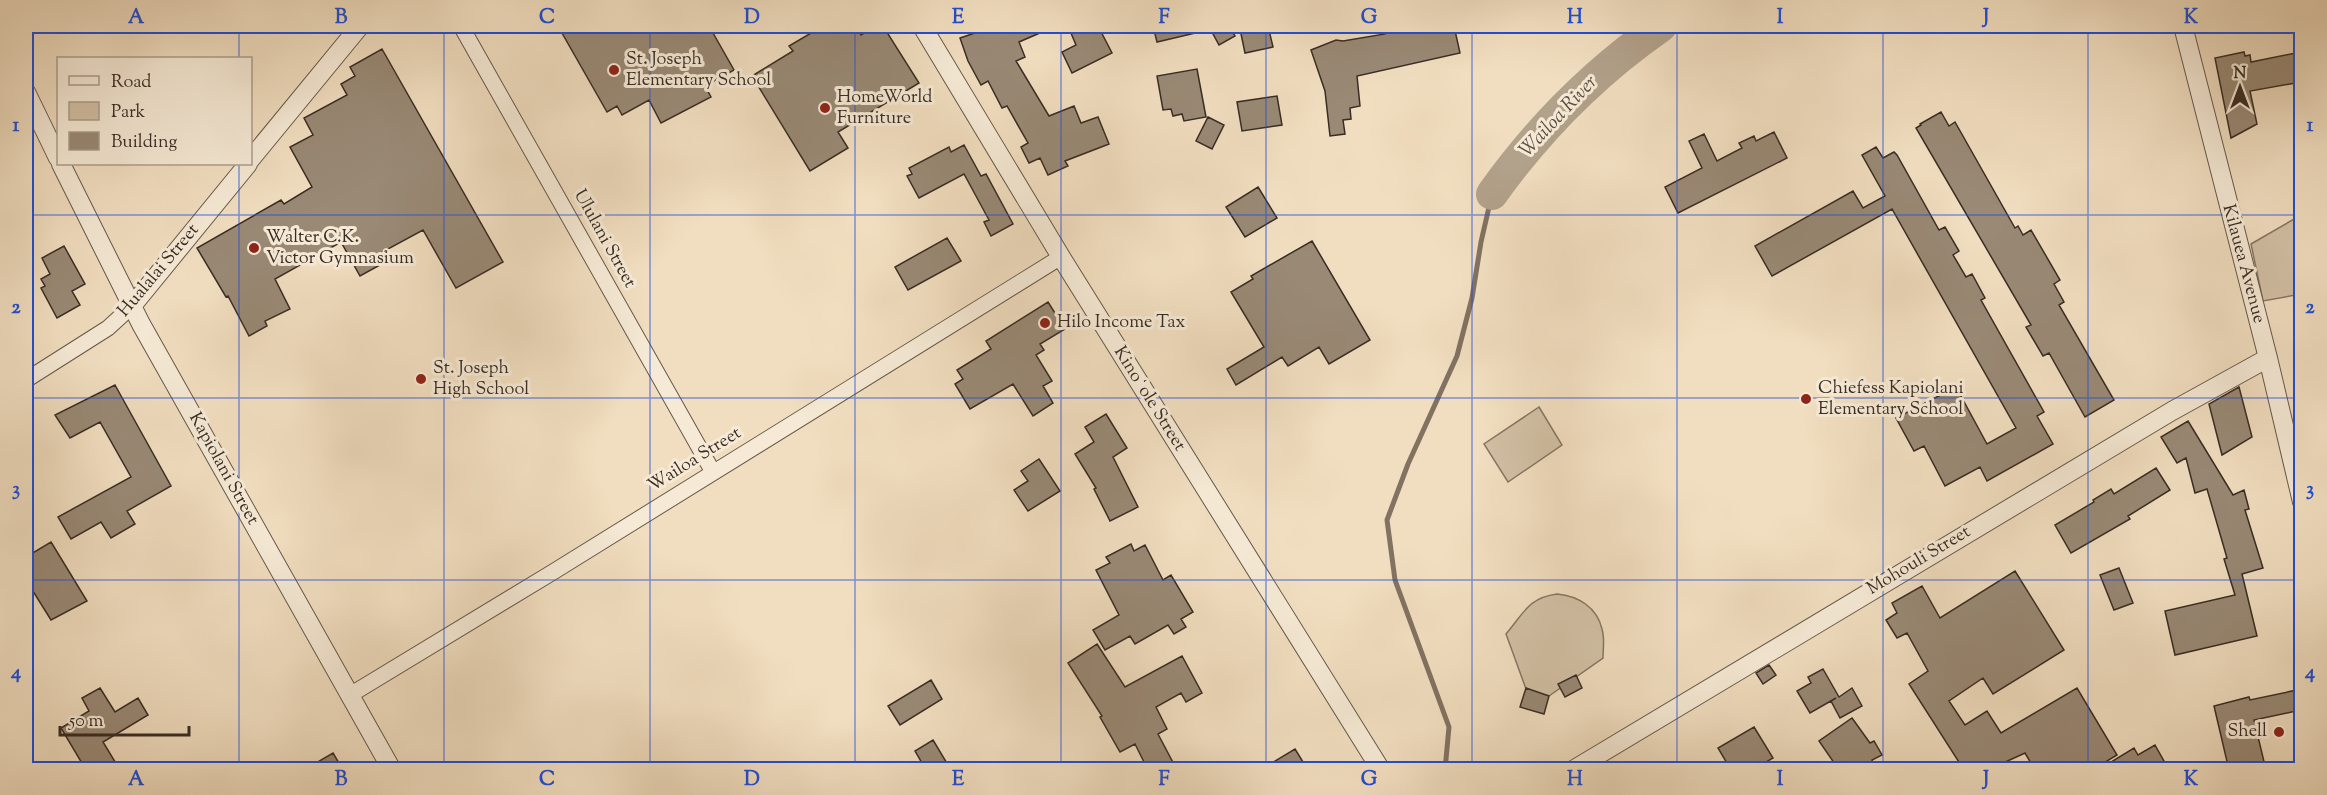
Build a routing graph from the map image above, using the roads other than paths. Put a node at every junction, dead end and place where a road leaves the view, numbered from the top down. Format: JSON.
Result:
{"nodes":[{"id":1,"x":360,"y":26,"type":"edge"},
{"id":2,"x":461,"y":26,"type":"edge"},
{"id":3,"x":922,"y":26,"type":"edge"},
{"id":4,"x":2183,"y":26,"type":"edge"},
{"id":5,"x":26,"y":92,"type":"edge"},
{"id":6,"x":57,"y":156,"type":"edge"},
{"id":7,"x":252,"y":158,"type":"edge"},
{"id":8,"x":62,"y":165,"type":"edge"},
{"id":9,"x":247,"y":165,"type":"edge"},
{"id":10,"x":1061,"y":257,"type":"junction"},
{"id":11,"x":132,"y":306,"type":"junction"},
{"id":12,"x":2268,"y":358,"type":"junction"},
{"id":13,"x":26,"y":380,"type":"edge"},
{"id":14,"x":713,"y":472,"type":"junction"},
{"id":15,"x":2301,"y":502,"type":"edge"},
{"id":16,"x":350,"y":695,"type":"junction"},
{"id":17,"x":392,"y":770,"type":"edge"},
{"id":18,"x":1381,"y":770,"type":"edge"},
{"id":19,"x":1573,"y":770,"type":"edge"}],
"edges":[{"from":1,"to":7,"type":"street","name":"Hualalai Street"},
{"from":2,"to":14,"type":"street","name":"Ululani Street"},
{"from":3,"to":10,"type":"street","name":"Kinoʻole Street"},
{"from":4,"to":12,"type":"street","name":"Kilauea Avenue"},
{"from":5,"to":6,"type":"street"},
{"from":8,"to":11,"type":"street","name":"Kapiolani Street"},
{"from":9,"to":11,"type":"street","name":"Hualalai Street"},
{"from":10,"to":14,"type":"street","name":"Wailoa Street"},
{"from":10,"to":18,"type":"street","name":"Kinoʻole Street"},
{"from":11,"to":13,"type":"street","name":"Hualalai Street"},
{"from":11,"to":16,"type":"street","name":"Kapiolani Street"},
{"from":12,"to":15,"type":"street","name":"Kilauea Avenue"},
{"from":12,"to":19,"type":"street","name":"Mohouli Street"},
{"from":14,"to":16,"type":"street","name":"Wailoa Street"},
{"from":16,"to":17,"type":"street","name":"Kapiolani Street"}]}
